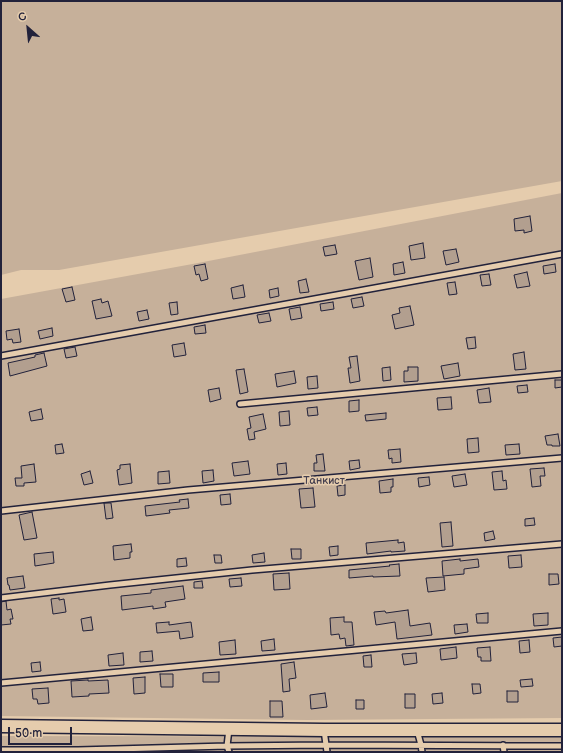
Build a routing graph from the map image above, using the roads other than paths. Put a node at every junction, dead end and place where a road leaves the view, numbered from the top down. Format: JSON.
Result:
{"nodes":[{"id":1,"x":562,"y":254,"type":"edge"},
{"id":2,"x":1,"y":356,"type":"edge"},
{"id":3,"x":562,"y":374,"type":"edge"},
{"id":4,"x":240,"y":404,"type":"dead end"},
{"id":5,"x":562,"y":458,"type":"edge"},
{"id":6,"x":1,"y":511,"type":"edge"},
{"id":7,"x":562,"y":544,"type":"edge"},
{"id":8,"x":1,"y":598,"type":"edge"},
{"id":9,"x":562,"y":631,"type":"edge"},
{"id":10,"x":1,"y":682,"type":"edge"},
{"id":11,"x":1,"y":726,"type":"edge"},
{"id":12,"x":229,"y":729,"type":"junction"},
{"id":13,"x":324,"y":730,"type":"junction"},
{"id":14,"x":417,"y":730,"type":"junction"},
{"id":15,"x":562,"y":730,"type":"edge"},
{"id":16,"x":421,"y":744,"type":"junction"},
{"id":17,"x":325,"y":745,"type":"junction"},
{"id":18,"x":503,"y":745,"type":"junction"},
{"id":19,"x":228,"y":746,"type":"junction"},
{"id":20,"x":562,"y":746,"type":"edge"},
{"id":21,"x":1,"y":750,"type":"edge"},
{"id":22,"x":125,"y":750,"type":"edge"},
{"id":23,"x":38,"y":751,"type":"edge"},
{"id":24,"x":229,"y":752,"type":"edge"},
{"id":25,"x":327,"y":752,"type":"edge"},
{"id":26,"x":422,"y":752,"type":"edge"},
{"id":27,"x":504,"y":752,"type":"edge"}],
"edges":[{"from":1,"to":2,"type":"lane"},
{"from":3,"to":4,"type":"lane"},
{"from":5,"to":6,"type":"lane"},
{"from":7,"to":8,"type":"lane"},
{"from":9,"to":10,"type":"lane"},
{"from":11,"to":12,"type":"street"},
{"from":12,"to":13,"type":"street"},
{"from":12,"to":19,"type":"lane"},
{"from":13,"to":14,"type":"street"},
{"from":13,"to":17,"type":"lane"},
{"from":14,"to":15,"type":"street"},
{"from":14,"to":16,"type":"lane"},
{"from":16,"to":17,"type":"lane"},
{"from":16,"to":18,"type":"lane"},
{"from":16,"to":26,"type":"lane"},
{"from":17,"to":19,"type":"lane"},
{"from":17,"to":25,"type":"lane"},
{"from":18,"to":20,"type":"lane"},
{"from":18,"to":27,"type":"lane"},
{"from":19,"to":22,"type":"lane"},
{"from":19,"to":24,"type":"lane"},
{"from":21,"to":23,"type":"lane"},
{"from":22,"to":23,"type":"lane"}]}
